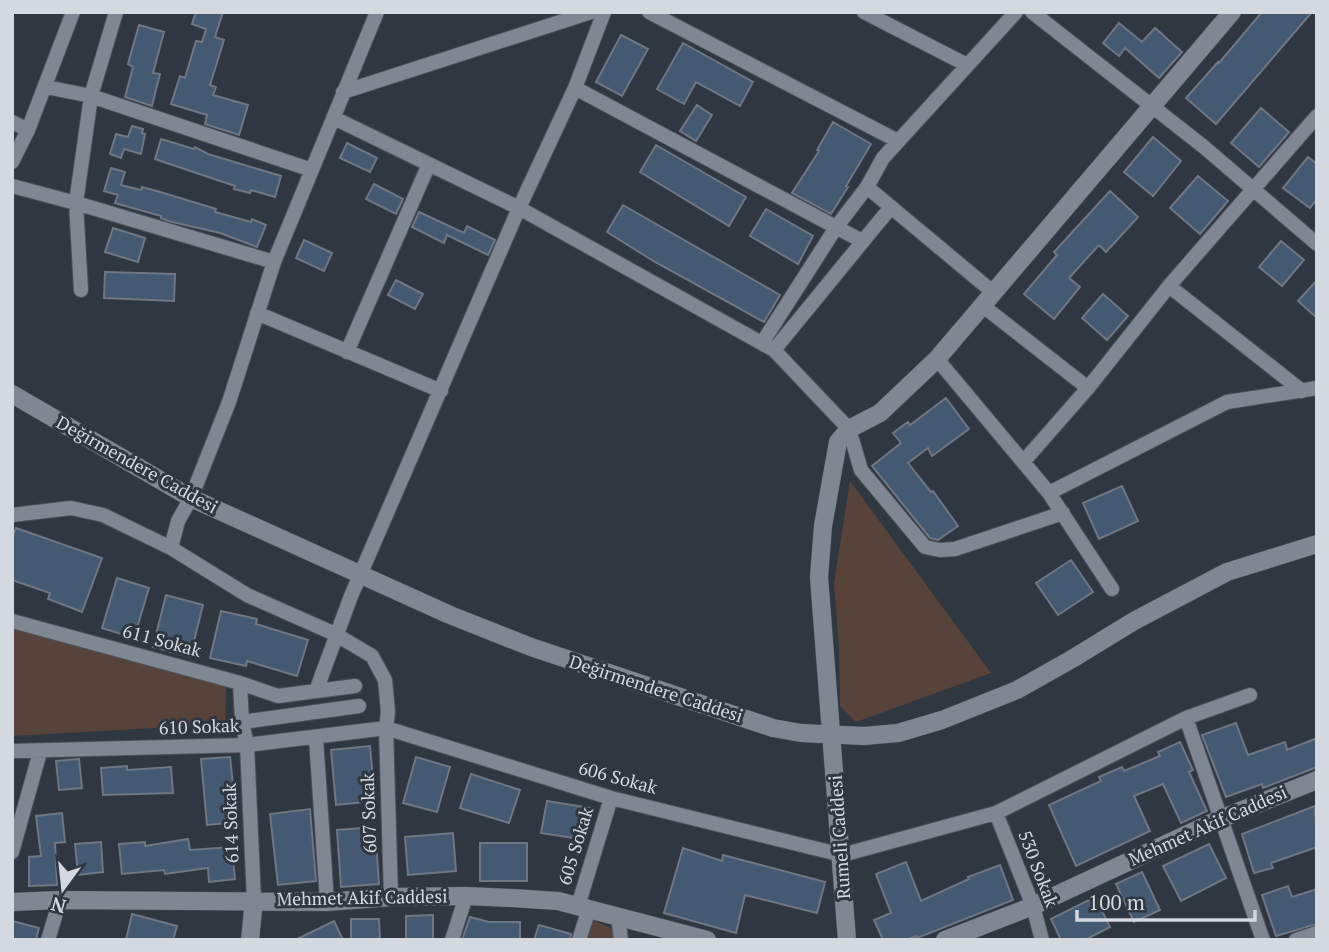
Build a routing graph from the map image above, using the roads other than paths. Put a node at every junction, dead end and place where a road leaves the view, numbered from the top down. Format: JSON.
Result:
{"nodes":[{"id":1,"x":73,"y":12,"type":"edge"},
{"id":2,"x":116,"y":12,"type":"edge"},
{"id":3,"x":377,"y":12,"type":"edge"},
{"id":4,"x":591,"y":12,"type":"edge"},
{"id":5,"x":604,"y":12,"type":"edge"},
{"id":6,"x":649,"y":12,"type":"edge"},
{"id":7,"x":864,"y":12,"type":"edge"},
{"id":8,"x":1016,"y":12,"type":"edge"},
{"id":9,"x":1032,"y":12,"type":"edge"},
{"id":10,"x":1232,"y":12,"type":"edge"},
{"id":11,"x":967,"y":65,"type":"junction"},
{"id":12,"x":46,"y":87,"type":"junction"},
{"id":13,"x":575,"y":88,"type":"junction"},
{"id":14,"x":343,"y":92,"type":"junction"},
{"id":15,"x":91,"y":96,"type":"junction"},
{"id":16,"x":1152,"y":107,"type":"junction"},
{"id":17,"x":1317,"y":116,"type":"edge"},
{"id":18,"x":334,"y":118,"type":"junction"},
{"id":19,"x":12,"y":122,"type":"edge"},
{"id":20,"x":29,"y":130,"type":"junction"},
{"id":21,"x":898,"y":141,"type":"junction"},
{"id":22,"x":12,"y":162,"type":"edge"},
{"id":23,"x":429,"y":164,"type":"junction"},
{"id":24,"x":312,"y":170,"type":"junction"},
{"id":25,"x":12,"y":186,"type":"edge"},
{"id":26,"x":867,"y":187,"type":"junction"},
{"id":27,"x":1253,"y":188,"type":"junction"},
{"id":28,"x":76,"y":203,"type":"junction"},
{"id":29,"x":891,"y":207,"type":"junction"},
{"id":30,"x":519,"y":208,"type":"junction"},
{"id":31,"x":837,"y":226,"type":"junction"},
{"id":32,"x":862,"y":241,"type":"junction"},
{"id":33,"x":1317,"y":244,"type":"edge"},
{"id":34,"x":274,"y":262,"type":"junction"},
{"id":35,"x":1169,"y":286,"type":"junction"},
{"id":36,"x":81,"y":290,"type":"dead end"},
{"id":37,"x":989,"y":299,"type":"junction"},
{"id":38,"x":257,"y":313,"type":"junction"},
{"id":39,"x":768,"y":346,"type":"junction"},
{"id":40,"x":347,"y":352,"type":"junction"},
{"id":41,"x":937,"y":359,"type":"junction"},
{"id":42,"x":1088,"y":388,"type":"junction"},
{"id":43,"x":1309,"y":390,"type":"edge"},
{"id":44,"x":441,"y":391,"type":"junction"},
{"id":45,"x":12,"y":394,"type":"edge"},
{"id":46,"x":849,"y":429,"type":"junction"},
{"id":47,"x":1024,"y":461,"type":"junction"},
{"id":48,"x":1049,"y":493,"type":"junction"},
{"id":49,"x":191,"y":498,"type":"junction"},
{"id":50,"x":1063,"y":513,"type":"junction"},
{"id":51,"x":12,"y":515,"type":"edge"},
{"id":52,"x":1317,"y":544,"type":"edge"},
{"id":53,"x":171,"y":548,"type":"junction"},
{"id":54,"x":360,"y":575,"type":"junction"},
{"id":55,"x":1112,"y":589,"type":"dead end"},
{"id":56,"x":12,"y":621,"type":"edge"},
{"id":57,"x":335,"y":634,"type":"junction"},
{"id":58,"x":240,"y":683,"type":"junction"},
{"id":59,"x":355,"y":686,"type":"dead end"},
{"id":60,"x":316,"y":691,"type":"junction"},
{"id":61,"x":1250,"y":695,"type":"dead end"},
{"id":62,"x":359,"y":706,"type":"dead end"},
{"id":63,"x":1186,"y":718,"type":"junction"},
{"id":64,"x":242,"y":722,"type":"junction"},
{"id":65,"x":386,"y":729,"type":"junction"},
{"id":66,"x":831,"y":734,"type":"junction"},
{"id":67,"x":316,"y":738,"type":"junction"},
{"id":68,"x":247,"y":745,"type":"junction"},
{"id":69,"x":12,"y":751,"type":"edge"},
{"id":70,"x":40,"y":752,"type":"junction"},
{"id":71,"x":1317,"y":780,"type":"edge"},
{"id":72,"x":611,"y":798,"type":"junction"},
{"id":73,"x":996,"y":813,"type":"junction"},
{"id":74,"x":1220,"y":819,"type":"junction"},
{"id":75,"x":12,"y":852,"type":"edge"},
{"id":76,"x":842,"y":855,"type":"junction"},
{"id":77,"x":466,"y":896,"type":"junction"},
{"id":78,"x":391,"y":897,"type":"junction"},
{"id":79,"x":60,"y":900,"type":"junction"},
{"id":80,"x":254,"y":900,"type":"junction"},
{"id":81,"x":12,"y":902,"type":"edge"},
{"id":82,"x":327,"y":902,"type":"junction"},
{"id":83,"x":1033,"y":905,"type":"junction"},
{"id":84,"x":584,"y":907,"type":"junction"},
{"id":85,"x":618,"y":916,"type":"junction"},
{"id":86,"x":1317,"y":933,"type":"edge"},
{"id":87,"x":48,"y":940,"type":"edge"},
{"id":88,"x":250,"y":940,"type":"edge"},
{"id":89,"x":452,"y":940,"type":"edge"},
{"id":90,"x":579,"y":940,"type":"edge"},
{"id":91,"x":621,"y":940,"type":"edge"},
{"id":92,"x":707,"y":940,"type":"edge"},
{"id":93,"x":847,"y":940,"type":"edge"},
{"id":94,"x":945,"y":940,"type":"edge"},
{"id":95,"x":1042,"y":940,"type":"edge"},
{"id":96,"x":1263,"y":940,"type":"edge"},
{"id":97,"x":1296,"y":940,"type":"edge"}],
"edges":[{"from":1,"to":12,"type":"street"},
{"from":2,"to":15,"type":"street"},
{"from":3,"to":14,"type":"street"},
{"from":4,"to":14,"type":"street"},
{"from":5,"to":13,"type":"street"},
{"from":6,"to":21,"type":"street"},
{"from":7,"to":11,"type":"street"},
{"from":8,"to":11,"type":"street"},
{"from":9,"to":16,"type":"street"},
{"from":10,"to":16,"type":"street"},
{"from":11,"to":21,"type":"street"},
{"from":12,"to":15,"type":"street"},
{"from":12,"to":20,"type":"street"},
{"from":13,"to":30,"type":"street"},
{"from":13,"to":31,"type":"street"},
{"from":14,"to":18,"type":"street"},
{"from":15,"to":24,"type":"street"},
{"from":15,"to":28,"type":"street"},
{"from":16,"to":27,"type":"street"},
{"from":16,"to":37,"type":"street"},
{"from":17,"to":27,"type":"street"},
{"from":18,"to":23,"type":"street"},
{"from":18,"to":24,"type":"street"},
{"from":19,"to":20,"type":"street"},
{"from":20,"to":22,"type":"street"},
{"from":21,"to":26,"type":"street"},
{"from":23,"to":30,"type":"street"},
{"from":23,"to":40,"type":"street"},
{"from":24,"to":34,"type":"street"},
{"from":25,"to":28,"type":"street"},
{"from":26,"to":29,"type":"street"},
{"from":26,"to":31,"type":"street"},
{"from":27,"to":33,"type":"street"},
{"from":27,"to":35,"type":"street"},
{"from":28,"to":34,"type":"street"},
{"from":28,"to":36,"type":"street"},
{"from":29,"to":32,"type":"street"},
{"from":29,"to":37,"type":"street"},
{"from":30,"to":39,"type":"street"},
{"from":30,"to":44,"type":"street"},
{"from":31,"to":32,"type":"street"},
{"from":31,"to":39,"type":"street"},
{"from":32,"to":39,"type":"street"},
{"from":34,"to":38,"type":"street"},
{"from":35,"to":42,"type":"street"},
{"from":35,"to":43,"type":"street"},
{"from":37,"to":41,"type":"street"},
{"from":37,"to":42,"type":"street"},
{"from":38,"to":40,"type":"street"},
{"from":38,"to":49,"type":"street"},
{"from":39,"to":46,"type":"street"},
{"from":40,"to":44,"type":"street"},
{"from":41,"to":46,"type":"street"},
{"from":41,"to":47,"type":"street"},
{"from":42,"to":47,"type":"street"},
{"from":43,"to":48,"type":"street"},
{"from":44,"to":54,"type":"street"},
{"from":45,"to":49,"type":"street","name":"Değirmendere Caddesi"},
{"from":46,"to":50,"type":"street"},
{"from":46,"to":66,"type":"street","name":"Rumeli Caddesi"},
{"from":47,"to":48,"type":"street"},
{"from":48,"to":50,"type":"street"},
{"from":49,"to":53,"type":"street"},
{"from":49,"to":54,"type":"street","name":"Değirmendere Caddesi"},
{"from":50,"to":55,"type":"street"},
{"from":51,"to":53,"type":"street","name":"607 Sokak"},
{"from":52,"to":66,"type":"street","name":"Değirmendere Caddesi"},
{"from":53,"to":57,"type":"street","name":"607 Sokak"},
{"from":54,"to":57,"type":"street"},
{"from":54,"to":66,"type":"street","name":"Değirmendere Caddesi"},
{"from":56,"to":58,"type":"street","name":"611 Sokak"},
{"from":57,"to":60,"type":"street"},
{"from":57,"to":65,"type":"street","name":"607 Sokak"},
{"from":58,"to":60,"type":"street","name":"611 Sokak"},
{"from":58,"to":64,"type":"street"},
{"from":59,"to":60,"type":"street","name":"611 Sokak"},
{"from":61,"to":63,"type":"street"},
{"from":62,"to":64,"type":"street"},
{"from":63,"to":73,"type":"street"},
{"from":63,"to":74,"type":"street"},
{"from":64,"to":68,"type":"street"},
{"from":65,"to":67,"type":"street","name":"610 Sokak"},
{"from":65,"to":72,"type":"street","name":"606 Sokak"},
{"from":65,"to":78,"type":"street","name":"607 Sokak"},
{"from":66,"to":76,"type":"street","name":"Rumeli Caddesi"},
{"from":67,"to":68,"type":"street","name":"610 Sokak"},
{"from":67,"to":82,"type":"street"},
{"from":68,"to":70,"type":"street","name":"610 Sokak"},
{"from":68,"to":80,"type":"street","name":"614 Sokak"},
{"from":69,"to":70,"type":"street","name":"610 Sokak"},
{"from":70,"to":75,"type":"street"},
{"from":71,"to":74,"type":"street","name":"Mehmet Akif Caddesi"},
{"from":72,"to":76,"type":"street","name":"606 Sokak"},
{"from":72,"to":84,"type":"street","name":"605 Sokak"},
{"from":73,"to":76,"type":"street"},
{"from":73,"to":83,"type":"street","name":"530 Sokak"},
{"from":74,"to":83,"type":"street","name":"Mehmet Akif Caddesi"},
{"from":74,"to":96,"type":"street"},
{"from":76,"to":93,"type":"street","name":"Rumeli Caddesi"},
{"from":77,"to":78,"type":"street","name":"Mehmet Akif Caddesi"},
{"from":77,"to":84,"type":"street","name":"Mehmet Akif Caddesi"},
{"from":77,"to":89,"type":"street"},
{"from":78,"to":82,"type":"street","name":"Mehmet Akif Caddesi"},
{"from":79,"to":80,"type":"street","name":"Mehmet Akif Caddesi"},
{"from":79,"to":81,"type":"street","name":"Mehmet Akif Caddesi"},
{"from":79,"to":87,"type":"street"},
{"from":80,"to":82,"type":"street","name":"Mehmet Akif Caddesi"},
{"from":80,"to":88,"type":"street"},
{"from":83,"to":94,"type":"street","name":"Mehmet Akif Caddesi"},
{"from":83,"to":95,"type":"street","name":"530 Sokak"},
{"from":84,"to":85,"type":"street","name":"Mehmet Akif Caddesi"},
{"from":84,"to":90,"type":"street","name":"605 Sokak"},
{"from":85,"to":91,"type":"street"},
{"from":85,"to":92,"type":"street","name":"Mehmet Akif Caddesi"},
{"from":86,"to":97,"type":"street"}]}
